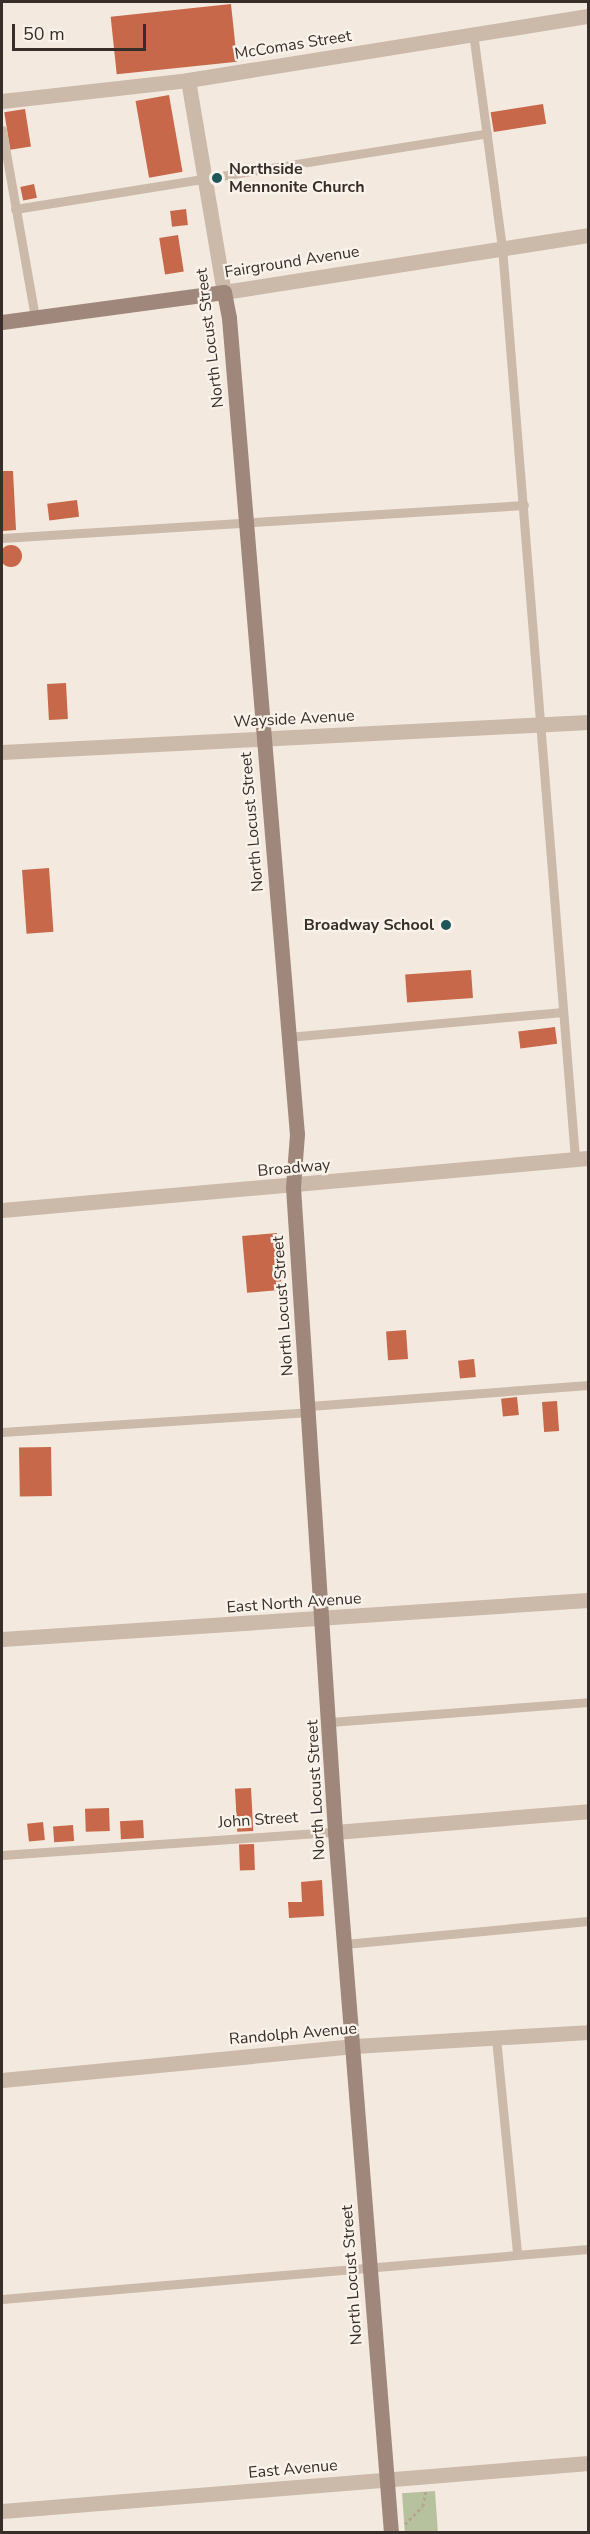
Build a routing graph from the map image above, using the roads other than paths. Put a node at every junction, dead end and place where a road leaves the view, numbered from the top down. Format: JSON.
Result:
{"nodes":[{"id":1,"x":588,"y":16,"type":"edge"},
{"id":2,"x":473,"y":33,"type":"junction"},
{"id":3,"x":188,"y":80,"type":"junction"},
{"id":4,"x":2,"y":101,"type":"edge"},
{"id":5,"x":2,"y":130,"type":"edge"},
{"id":6,"x":487,"y":133,"type":"junction"},
{"id":7,"x":205,"y":176,"type":"junction"},
{"id":8,"x":15,"y":209,"type":"junction"},
{"id":9,"x":588,"y":236,"type":"edge"},
{"id":10,"x":502,"y":247,"type":"junction"},
{"id":11,"x":224,"y":292,"type":"junction"},
{"id":12,"x":35,"y":318,"type":"junction"},
{"id":13,"x":2,"y":322,"type":"edge"},
{"id":14,"x":524,"y":505,"type":"junction"},
{"id":15,"x":246,"y":527,"type":"junction"},
{"id":16,"x":2,"y":538,"type":"edge"},
{"id":17,"x":588,"y":722,"type":"edge"},
{"id":18,"x":537,"y":725,"type":"junction"},
{"id":19,"x":262,"y":738,"type":"junction"},
{"id":20,"x":2,"y":752,"type":"edge"},
{"id":21,"x":563,"y":1012,"type":"junction"},
{"id":22,"x":288,"y":1037,"type":"junction"},
{"id":23,"x":582,"y":1159,"type":"edge"},
{"id":24,"x":292,"y":1187,"type":"junction"},
{"id":25,"x":2,"y":1209,"type":"edge"},
{"id":26,"x":588,"y":1384,"type":"edge"},
{"id":27,"x":309,"y":1409,"type":"junction"},
{"id":28,"x":2,"y":1432,"type":"edge"},
{"id":29,"x":588,"y":1599,"type":"edge"},
{"id":30,"x":324,"y":1620,"type":"junction"},
{"id":31,"x":2,"y":1639,"type":"edge"},
{"id":32,"x":588,"y":1702,"type":"edge"},
{"id":33,"x":330,"y":1722,"type":"junction"},
{"id":34,"x":588,"y":1811,"type":"edge"},
{"id":35,"x":335,"y":1832,"type":"junction"},
{"id":36,"x":2,"y":1855,"type":"edge"},
{"id":37,"x":588,"y":1921,"type":"edge"},
{"id":38,"x":345,"y":1944,"type":"junction"},
{"id":39,"x":588,"y":2032,"type":"edge"},
{"id":40,"x":496,"y":2038,"type":"junction"},
{"id":41,"x":354,"y":2046,"type":"junction"},
{"id":42,"x":2,"y":2080,"type":"edge"},
{"id":43,"x":588,"y":2249,"type":"edge"},
{"id":44,"x":517,"y":2254,"type":"junction"},
{"id":45,"x":369,"y":2265,"type":"junction"},
{"id":46,"x":2,"y":2299,"type":"edge"},
{"id":47,"x":588,"y":2463,"type":"edge"},
{"id":48,"x":386,"y":2480,"type":"junction"},
{"id":49,"x":2,"y":2511,"type":"edge"},
{"id":50,"x":397,"y":2528,"type":"edge"}],
"edges":[{"from":1,"to":2,"type":"street","name":"McComas Street"},
{"from":2,"to":3,"type":"street","name":"McComas Street"},
{"from":2,"to":6,"type":"lane"},
{"from":3,"to":4,"type":"street","name":"McComas Street"},
{"from":3,"to":7,"type":"street","name":"North Locust Street"},
{"from":5,"to":8,"type":"lane"},
{"from":6,"to":7,"type":"lane"},
{"from":6,"to":10,"type":"lane"},
{"from":7,"to":8,"type":"lane"},
{"from":7,"to":11,"type":"street","name":"North Locust Street"},
{"from":8,"to":12,"type":"lane"},
{"from":9,"to":10,"type":"street","name":"Fairground Avenue"},
{"from":10,"to":11,"type":"street","name":"Fairground Avenue"},
{"from":10,"to":14,"type":"lane"},
{"from":11,"to":12,"type":"main road","name":"Fairground Avenue"},
{"from":11,"to":15,"type":"main road","name":"North Locust Street"},
{"from":12,"to":13,"type":"main road","name":"Fairground Avenue"},
{"from":14,"to":15,"type":"lane"},
{"from":14,"to":18,"type":"lane"},
{"from":15,"to":16,"type":"lane"},
{"from":15,"to":19,"type":"main road","name":"North Locust Street"},
{"from":17,"to":18,"type":"street","name":"Wayside Avenue"},
{"from":18,"to":19,"type":"street","name":"Wayside Avenue"},
{"from":18,"to":21,"type":"lane"},
{"from":19,"to":20,"type":"street","name":"Wayside Avenue"},
{"from":19,"to":22,"type":"main road","name":"North Locust Street"},
{"from":21,"to":22,"type":"lane"},
{"from":21,"to":23,"type":"lane"},
{"from":22,"to":24,"type":"main road","name":"North Locust Street"},
{"from":23,"to":24,"type":"street","name":"Broadway"},
{"from":24,"to":25,"type":"street","name":"Broadway"},
{"from":24,"to":27,"type":"main road","name":"North Locust Street"},
{"from":26,"to":27,"type":"lane"},
{"from":27,"to":28,"type":"lane"},
{"from":27,"to":30,"type":"main road","name":"North Locust Street"},
{"from":29,"to":30,"type":"street","name":"East North Avenue"},
{"from":30,"to":31,"type":"street","name":"East North Avenue"},
{"from":30,"to":33,"type":"main road","name":"North Locust Street"},
{"from":32,"to":33,"type":"lane"},
{"from":33,"to":35,"type":"main road","name":"North Locust Street"},
{"from":34,"to":35,"type":"street","name":"John Street"},
{"from":35,"to":36,"type":"lane","name":"John Street"},
{"from":35,"to":38,"type":"main road","name":"North Locust Street"},
{"from":37,"to":38,"type":"lane"},
{"from":38,"to":41,"type":"main road","name":"North Locust Street"},
{"from":39,"to":40,"type":"street","name":"Randolph Avenue"},
{"from":40,"to":41,"type":"street","name":"Randolph Avenue"},
{"from":40,"to":44,"type":"lane"},
{"from":41,"to":42,"type":"street","name":"Randolph Avenue"},
{"from":41,"to":45,"type":"main road","name":"North Locust Street"},
{"from":43,"to":44,"type":"lane"},
{"from":44,"to":45,"type":"lane"},
{"from":45,"to":46,"type":"lane"},
{"from":45,"to":48,"type":"main road","name":"North Locust Street"},
{"from":47,"to":48,"type":"street","name":"East Avenue"},
{"from":48,"to":49,"type":"street","name":"East Avenue"},
{"from":48,"to":50,"type":"main road","name":"North Locust Street"}]}
